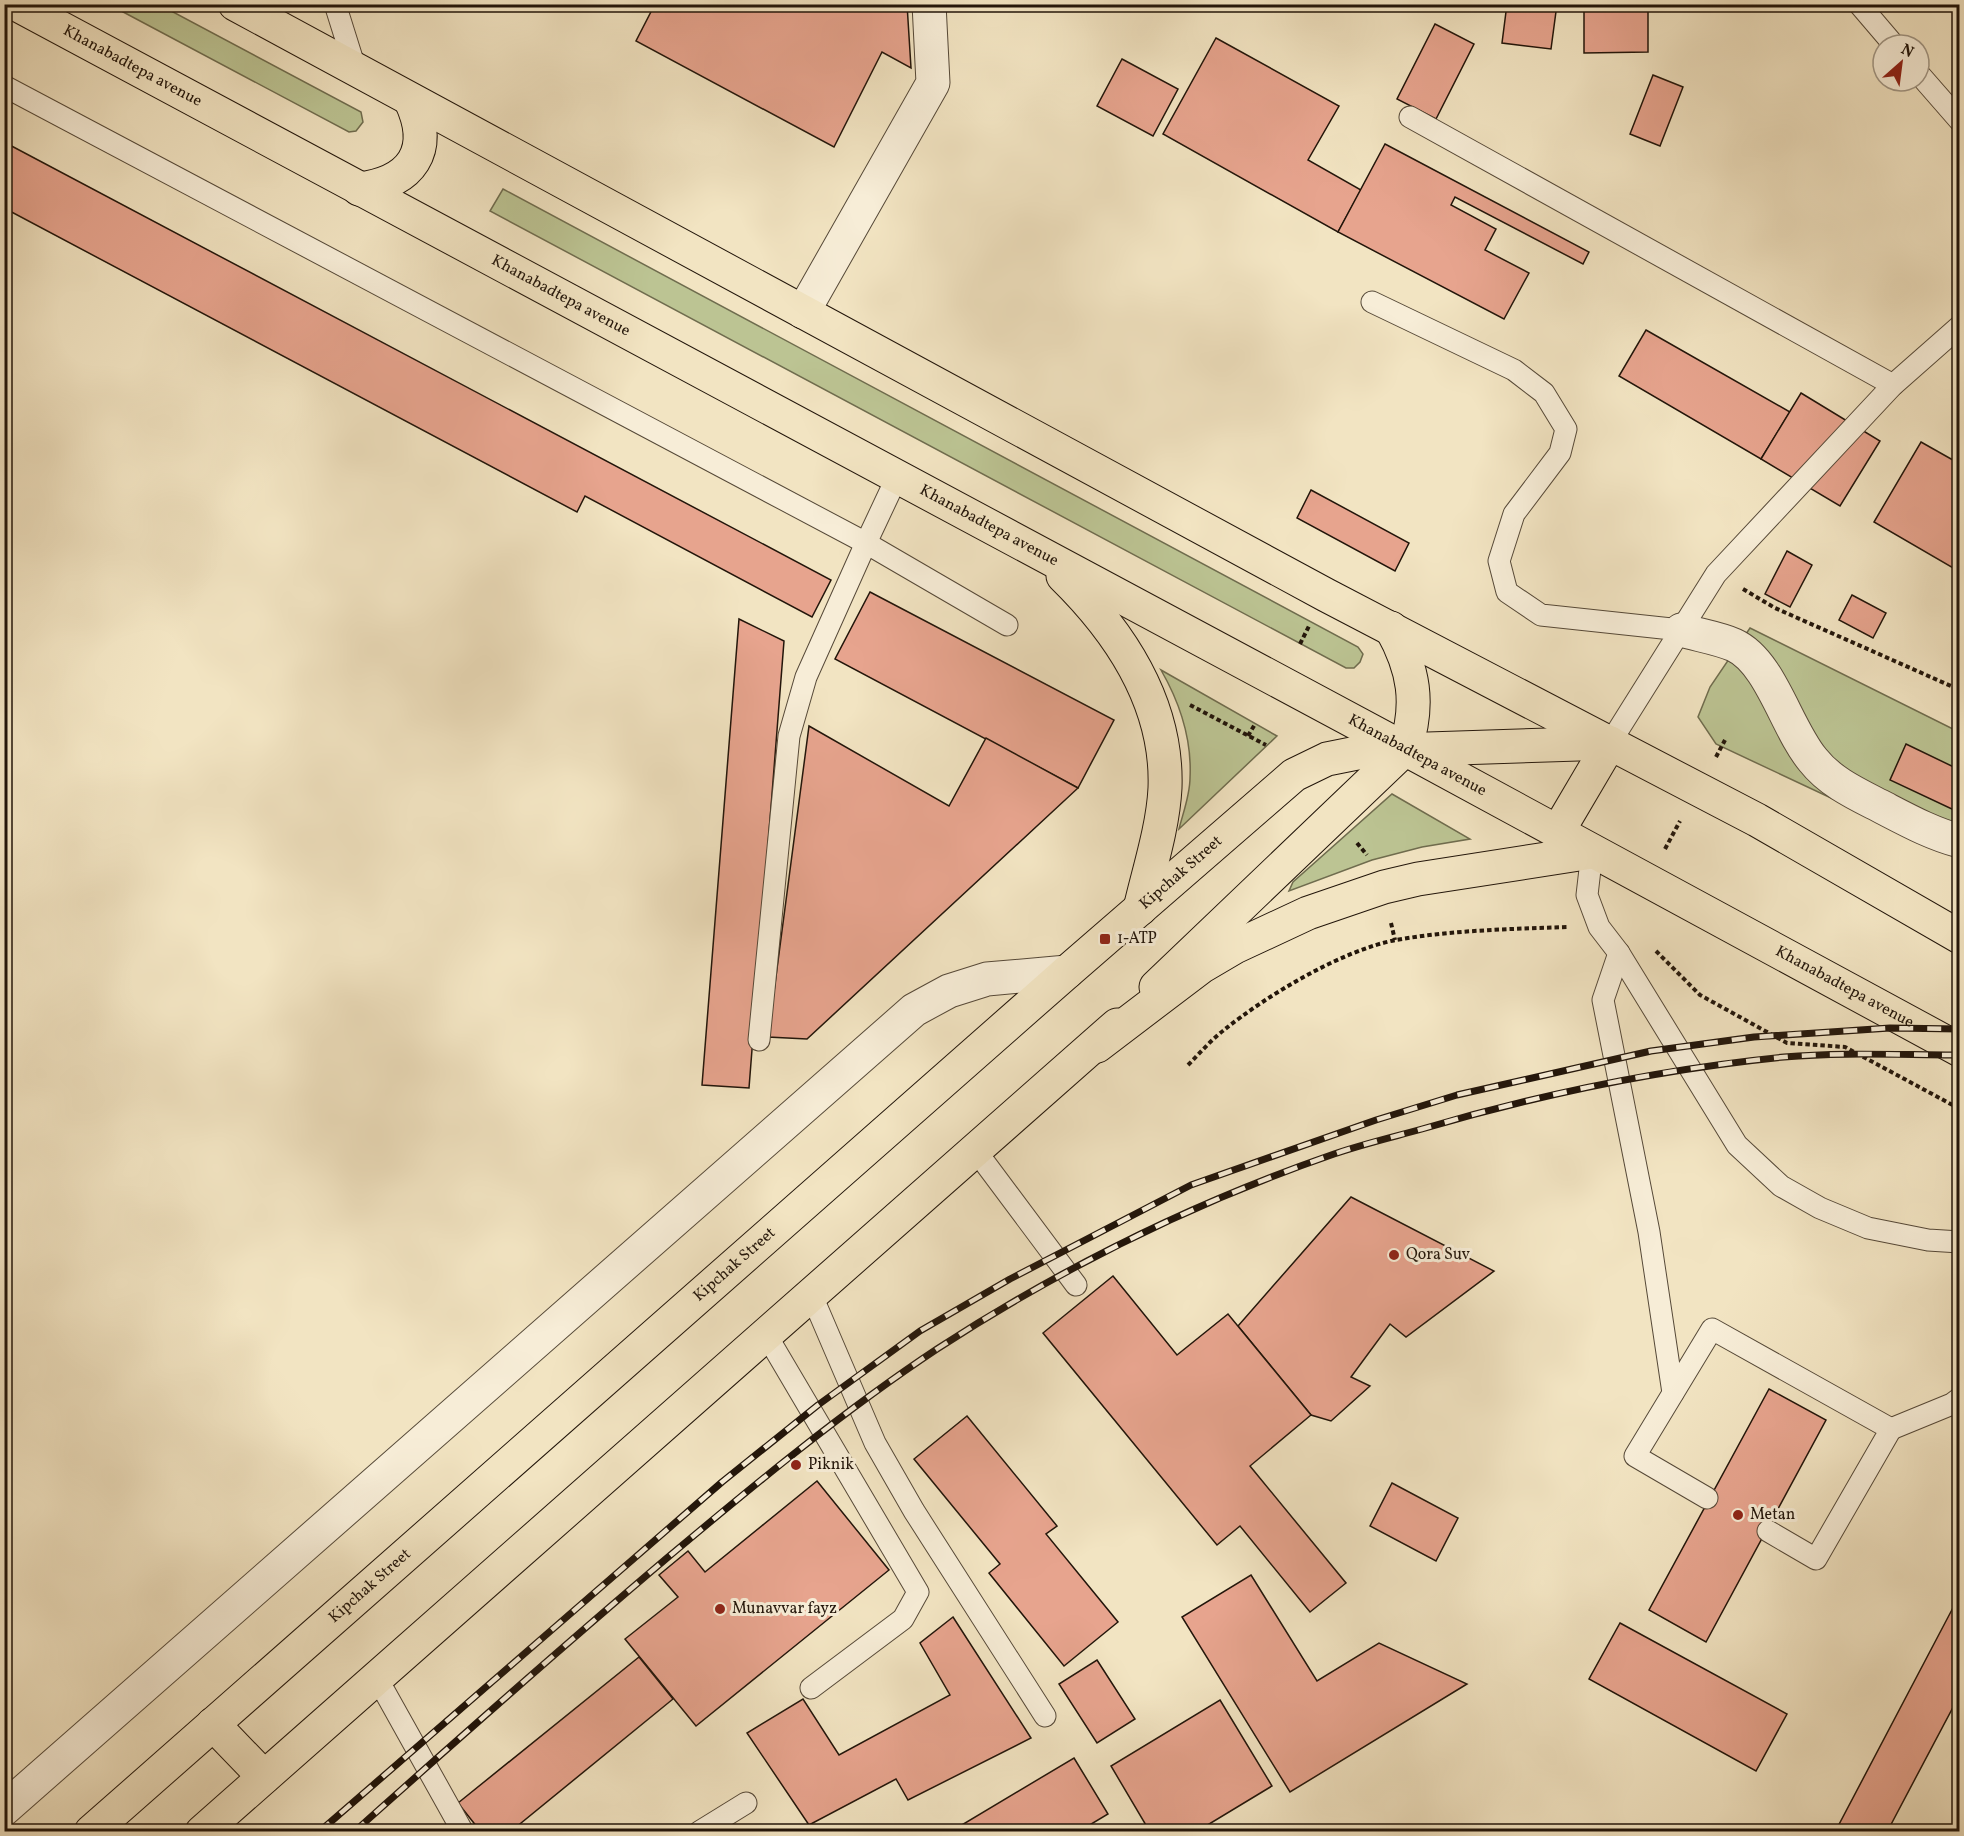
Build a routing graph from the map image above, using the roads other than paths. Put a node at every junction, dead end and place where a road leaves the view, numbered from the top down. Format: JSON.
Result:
{"nodes":[{"id":1,"x":16,"y":4,"type":"edge"},
{"id":2,"x":235,"y":4,"type":"edge"},
{"id":3,"x":335,"y":4,"type":"edge"},
{"id":4,"x":928,"y":4,"type":"edge"},
{"id":5,"x":1859,"y":4,"type":"edge"},
{"id":6,"x":1884,"y":33,"type":"edge"},
{"id":7,"x":356,"y":71,"type":"junction"},
{"id":8,"x":4,"y":86,"type":"edge"},
{"id":9,"x":1931,"y":88,"type":"edge"},
{"id":10,"x":411,"y":100,"type":"junction"},
{"id":11,"x":1410,"y":117,"type":"dead end"},
{"id":12,"x":1959,"y":121,"type":"edge"},
{"id":13,"x":359,"y":189,"type":"junction"},
{"id":14,"x":1372,"y":302,"type":"dead end"},
{"id":15,"x":803,"y":312,"type":"junction"},
{"id":16,"x":1959,"y":326,"type":"edge"},
{"id":17,"x":1893,"y":385,"type":"junction"},
{"id":18,"x":897,"y":477,"type":"junction"},
{"id":19,"x":866,"y":543,"type":"junction"},
{"id":20,"x":1041,"y":554,"type":"junction"},
{"id":21,"x":1007,"y":625,"type":"dead end"},
{"id":22,"x":1391,"y":628,"type":"junction"},
{"id":23,"x":1681,"y":630,"type":"junction"},
{"id":24,"x":1610,"y":743,"type":"junction"},
{"id":25,"x":1405,"y":749,"type":"junction"},
{"id":26,"x":1557,"y":833,"type":"junction"},
{"id":27,"x":1959,"y":841,"type":"edge"},
{"id":28,"x":1592,"y":852,"type":"junction"},
{"id":29,"x":1140,"y":909,"type":"junction"},
{"id":30,"x":1959,"y":937,"type":"edge"},
{"id":31,"x":1618,"y":952,"type":"junction"},
{"id":32,"x":1067,"y":972,"type":"junction"},
{"id":33,"x":759,"y":1040,"type":"dead end"},
{"id":34,"x":1097,"y":1046,"type":"junction"},
{"id":35,"x":1959,"y":1050,"type":"edge"},
{"id":36,"x":976,"y":1151,"type":"junction"},
{"id":37,"x":1959,"y":1242,"type":"edge"},
{"id":38,"x":1076,"y":1285,"type":"dead end"},
{"id":39,"x":812,"y":1296,"type":"junction"},
{"id":40,"x":767,"y":1335,"type":"junction"},
{"id":41,"x":1673,"y":1393,"type":"junction"},
{"id":42,"x":1959,"y":1398,"type":"edge"},
{"id":43,"x":1891,"y":1429,"type":"junction"},
{"id":44,"x":1707,"y":1498,"type":"dead end"},
{"id":45,"x":1768,"y":1531,"type":"dead end"},
{"id":46,"x":377,"y":1678,"type":"junction"},
{"id":47,"x":812,"y":1688,"type":"dead end"},
{"id":48,"x":1046,"y":1716,"type":"dead end"},
{"id":49,"x":213,"y":1724,"type":"junction"},
{"id":50,"x":264,"y":1777,"type":"junction"},
{"id":51,"x":746,"y":1803,"type":"dead end"},
{"id":52,"x":4,"y":1809,"type":"edge"},
{"id":53,"x":207,"y":1830,"type":"edge"},
{"id":54,"x":91,"y":1832,"type":"edge"},
{"id":55,"x":463,"y":1832,"type":"edge"},
{"id":56,"x":699,"y":1832,"type":"edge"}],
"edges":[{"from":1,"to":13,"type":"main road","name":"Khanabadtepa avenue"},
{"from":2,"to":7,"type":"main road"},
{"from":3,"to":7,"type":"lane"},
{"from":4,"to":15,"type":"street"},
{"from":5,"to":6,"type":"lane"},
{"from":7,"to":10,"type":"main road"},
{"from":8,"to":19,"type":"lane"},
{"from":9,"to":12,"type":"lane"},
{"from":10,"to":13,"type":"main road"},
{"from":10,"to":15,"type":"main road"},
{"from":11,"to":17,"type":"lane"},
{"from":13,"to":18,"type":"main road","name":"Khanabadtepa avenue"},
{"from":14,"to":23,"type":"lane"},
{"from":15,"to":22,"type":"main road"},
{"from":16,"to":17,"type":"lane"},
{"from":17,"to":23,"type":"lane"},
{"from":18,"to":19,"type":"lane"},
{"from":18,"to":20,"type":"main road","name":"Khanabadtepa avenue"},
{"from":19,"to":21,"type":"lane"},
{"from":19,"to":33,"type":"lane"},
{"from":20,"to":25,"type":"main road","name":"Khanabadtepa avenue"},
{"from":20,"to":29,"type":"main road"},
{"from":22,"to":24,"type":"main road"},
{"from":22,"to":25,"type":"main road"},
{"from":23,"to":24,"type":"lane"},
{"from":23,"to":27,"type":"street"},
{"from":24,"to":25,"type":"main road","name":"Kipchak Street"},
{"from":24,"to":26,"type":"main road"},
{"from":24,"to":30,"type":"main road"},
{"from":25,"to":26,"type":"main road","name":"Khanabadtepa avenue"},
{"from":25,"to":29,"type":"main road","name":"Kipchak Street"},
{"from":25,"to":34,"type":"main road"},
{"from":26,"to":28,"type":"main road","name":"Khanabadtepa avenue"},
{"from":28,"to":31,"type":"lane"},
{"from":28,"to":34,"type":"main road"},
{"from":28,"to":35,"type":"main road","name":"Khanabadtepa avenue"},
{"from":29,"to":32,"type":"main road","name":"Kipchak Street"},
{"from":31,"to":37,"type":"lane"},
{"from":31,"to":41,"type":"lane"},
{"from":32,"to":49,"type":"main road","name":"Kipchak Street"},
{"from":32,"to":52,"type":"street"},
{"from":34,"to":36,"type":"main road"},
{"from":36,"to":38,"type":"lane"},
{"from":36,"to":39,"type":"main road"},
{"from":39,"to":40,"type":"main road"},
{"from":39,"to":48,"type":"lane"},
{"from":40,"to":46,"type":"main road"},
{"from":40,"to":47,"type":"lane"},
{"from":41,"to":43,"type":"lane"},
{"from":41,"to":44,"type":"lane"},
{"from":42,"to":43,"type":"lane"},
{"from":43,"to":45,"type":"lane"},
{"from":46,"to":50,"type":"main road"},
{"from":46,"to":55,"type":"lane"},
{"from":49,"to":50,"type":"main road"},
{"from":49,"to":54,"type":"main road","name":"Kipchak Street"},
{"from":50,"to":53,"type":"main road"},
{"from":51,"to":56,"type":"lane"}]}
